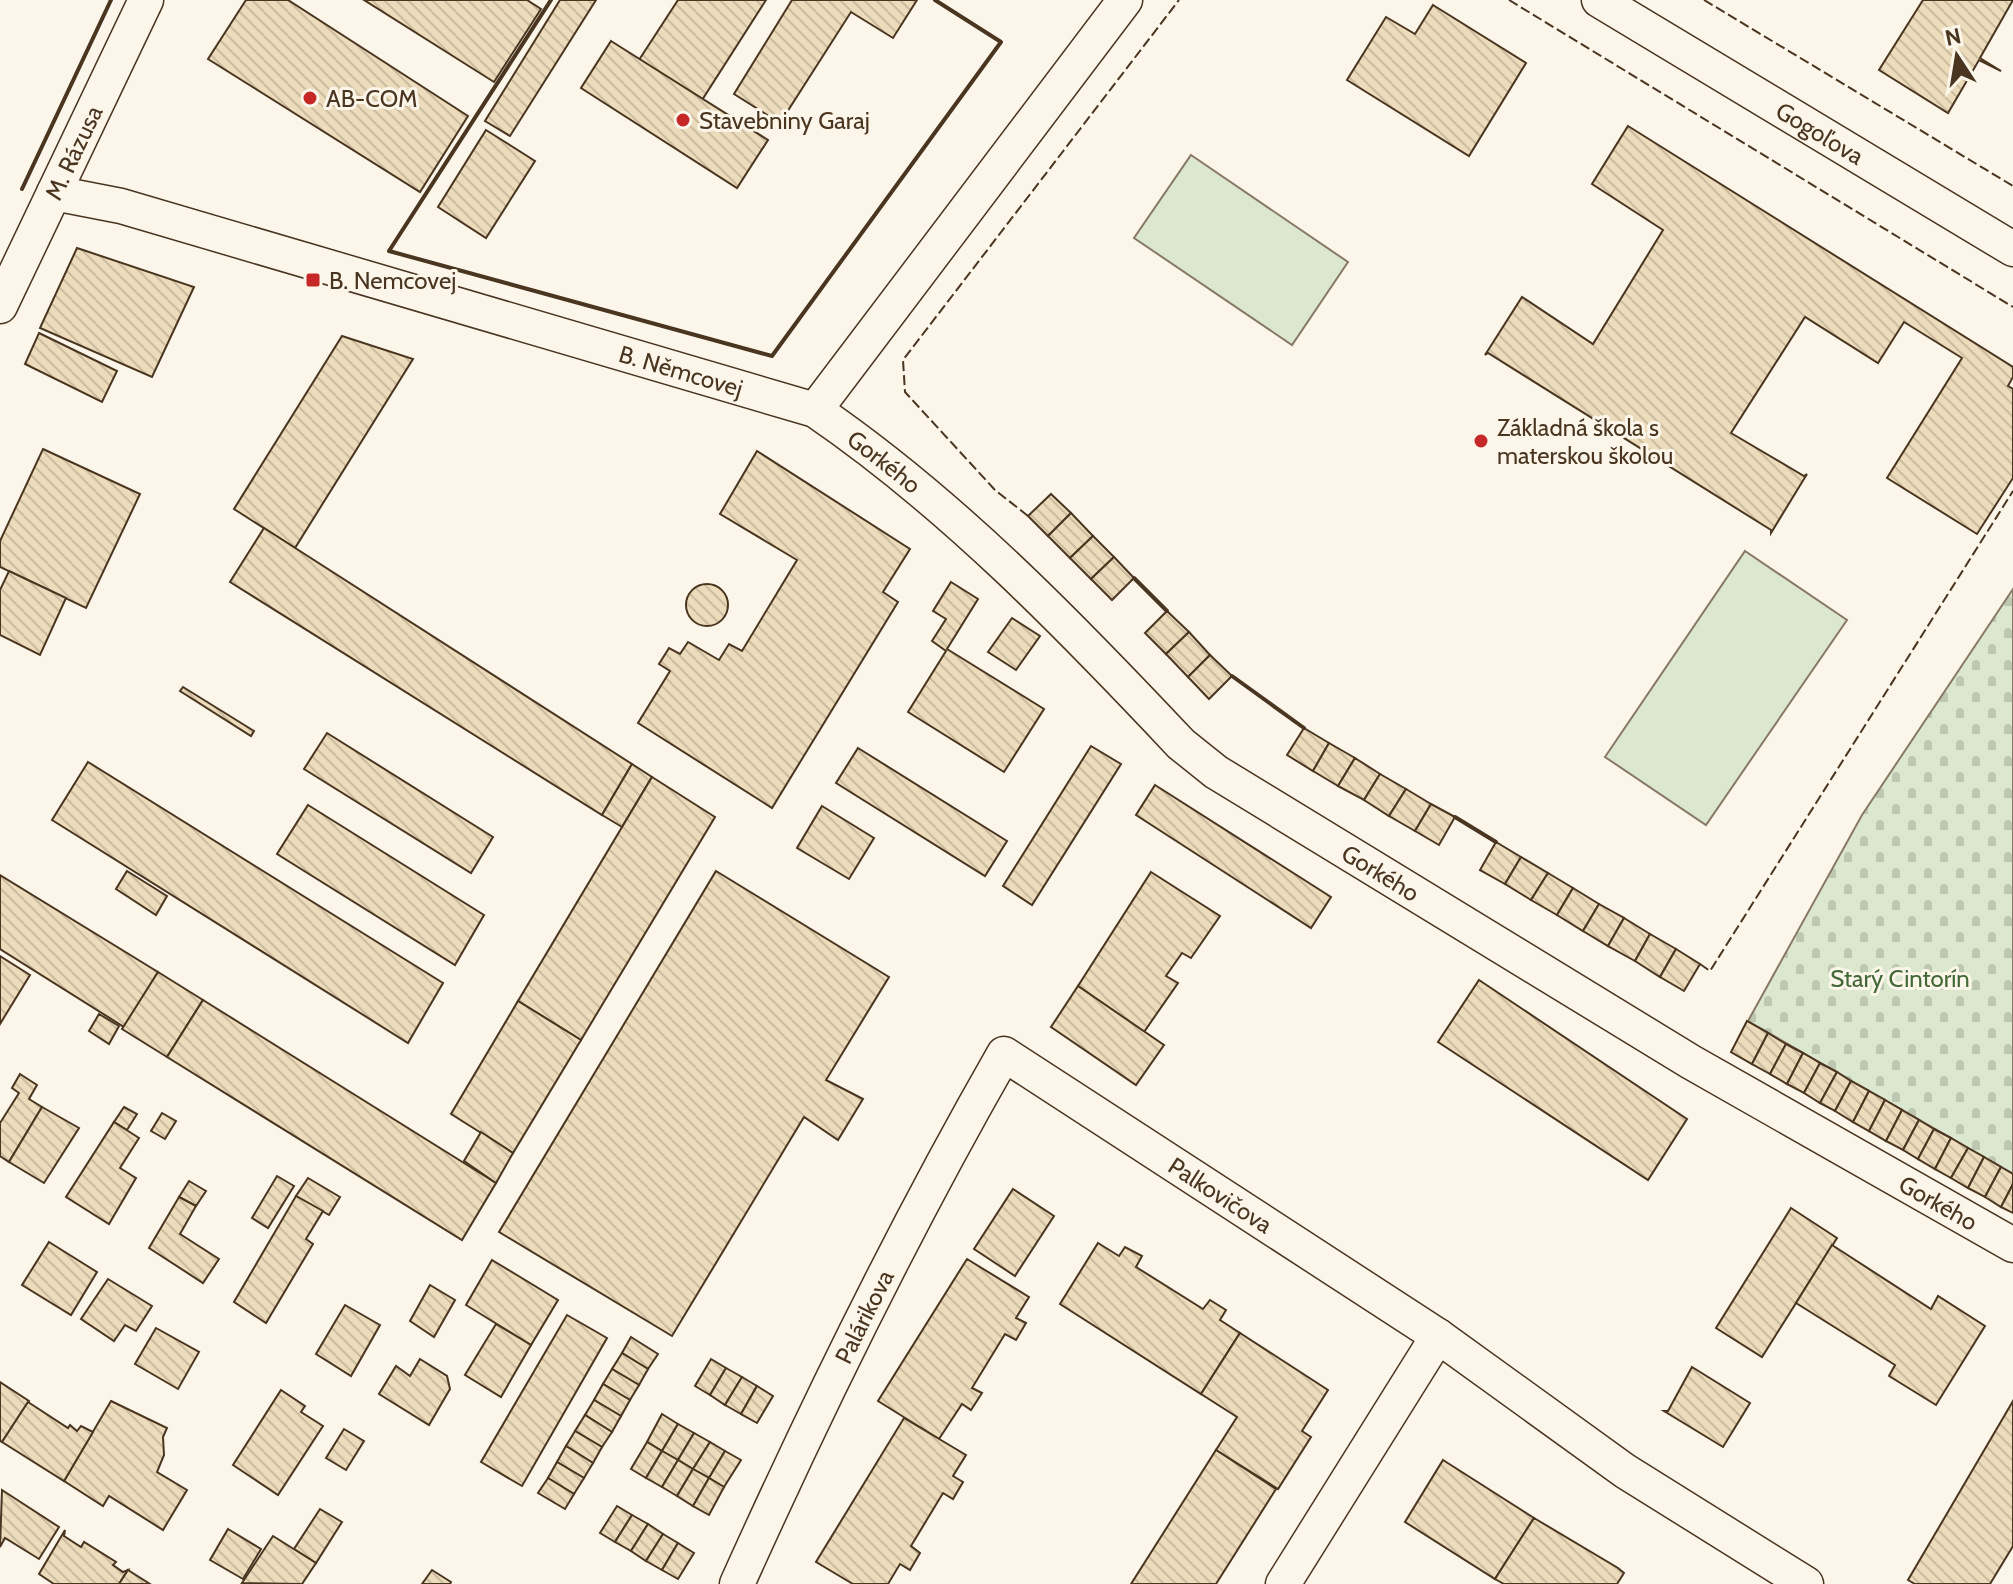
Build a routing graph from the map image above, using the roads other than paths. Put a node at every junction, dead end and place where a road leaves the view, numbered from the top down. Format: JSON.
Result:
{"nodes":[{"id":1,"x":146,"y":0,"type":"edge"},
{"id":2,"x":1125,"y":0,"type":"edge"},
{"id":3,"x":1622,"y":6,"type":"edge"},
{"id":4,"x":54,"y":193,"type":"junction"},
{"id":5,"x":2013,"y":249,"type":"edge"},
{"id":6,"x":0,"y":306,"type":"edge"},
{"id":7,"x":815,"y":410,"type":"junction"},
{"id":8,"x":1004,"y":1054,"type":"joint"},
{"id":9,"x":2013,"y":1245,"type":"edge"},
{"id":10,"x":1438,"y":1336,"type":"junction"},
{"id":11,"x":737,"y":1584,"type":"edge"},
{"id":12,"x":1283,"y":1584,"type":"edge"},
{"id":13,"x":1806,"y":1584,"type":"edge"}],
"edges":[{"from":1,"to":4,"type":"street","name":"M. Rázusa"},
{"from":2,"to":7,"type":"street"},
{"from":3,"to":5,"type":"street","name":"Gogoľova"},
{"from":4,"to":6,"type":"street","name":"M. Rázusa"},
{"from":4,"to":7,"type":"street","name":"B. Němcovej"},
{"from":7,"to":9,"type":"street","name":"Gorkého"},
{"from":8,"to":10,"type":"street","name":"Palkovičova"},
{"from":8,"to":11,"type":"street","name":"Palárikova"},
{"from":10,"to":12,"type":"street"},
{"from":10,"to":13,"type":"street","name":"Palkovičova"}]}
